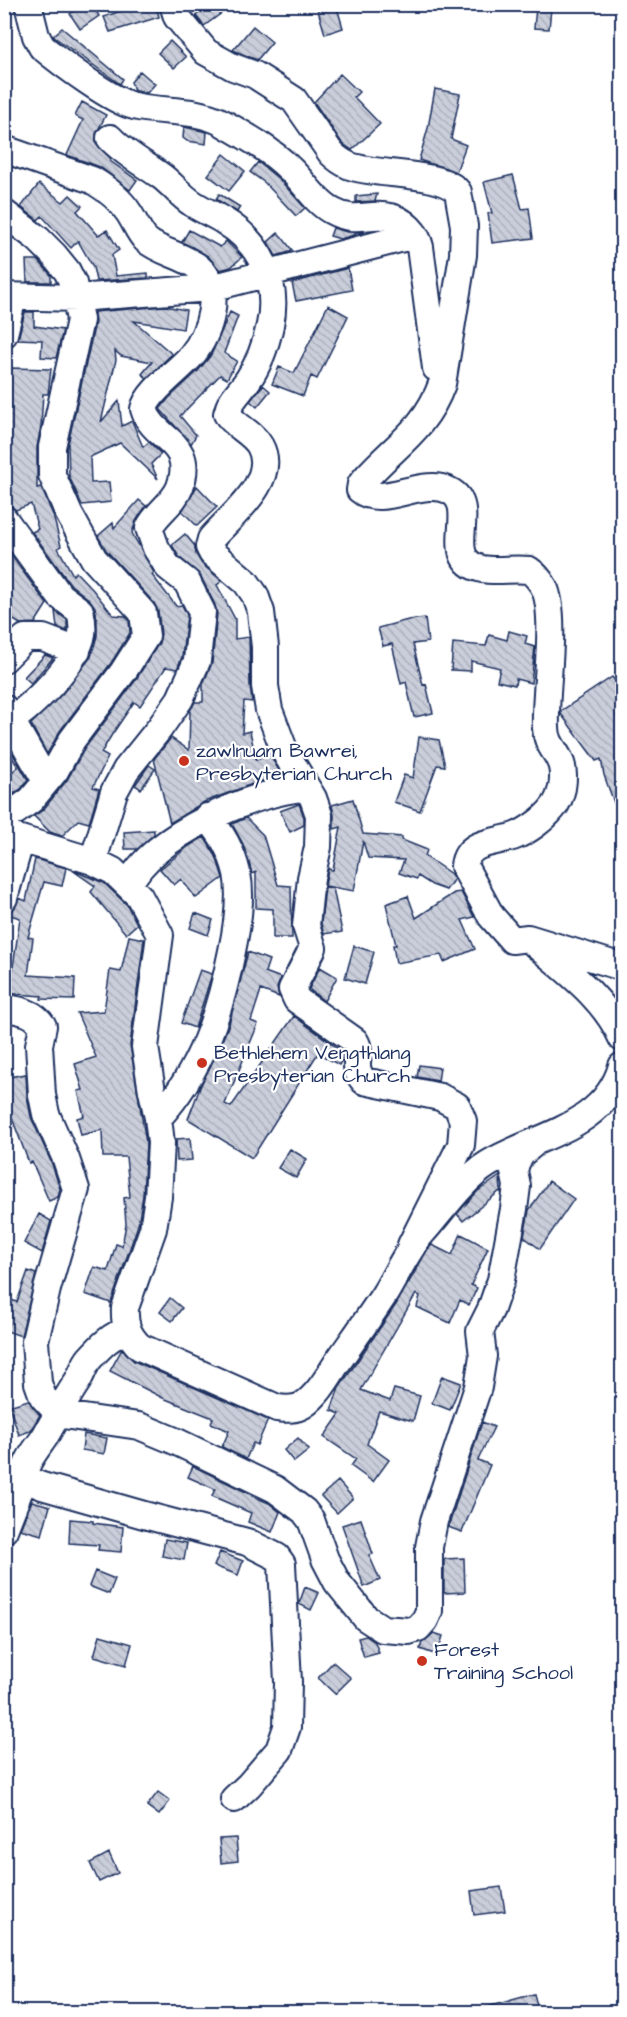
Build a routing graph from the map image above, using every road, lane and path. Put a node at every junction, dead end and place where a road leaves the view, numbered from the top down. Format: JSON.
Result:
{"nodes":[{"id":1,"x":28,"y":4,"type":"edge"},
{"id":2,"x":173,"y":4,"type":"edge"},
{"id":3,"x":110,"y":138,"type":"dead end"},
{"id":4,"x":4,"y":149,"type":"edge"},
{"id":5,"x":4,"y":213,"type":"edge"},
{"id":6,"x":416,"y":235,"type":"junction"},
{"id":7,"x":269,"y":274,"type":"junction"},
{"id":8,"x":211,"y":288,"type":"junction"},
{"id":9,"x":9,"y":297,"type":"edge"},
{"id":10,"x":76,"y":298,"type":"junction"},
{"id":11,"x":4,"y":334,"type":"edge"},
{"id":12,"x":439,"y":391,"type":"junction"},
{"id":13,"x":4,"y":519,"type":"edge"},
{"id":14,"x":77,"y":651,"type":"junction"},
{"id":15,"x":4,"y":659,"type":"edge"},
{"id":16,"x":7,"y":718,"type":"edge"},
{"id":17,"x":46,"y":781,"type":"junction"},
{"id":18,"x":306,"y":788,"type":"junction"},
{"id":19,"x":4,"y":816,"type":"edge"},
{"id":20,"x":207,"y":817,"type":"junction"},
{"id":21,"x":13,"y":837,"type":"edge"},
{"id":22,"x":93,"y":861,"type":"junction"},
{"id":23,"x":129,"y":885,"type":"junction"},
{"id":24,"x":4,"y":898,"type":"edge"},
{"id":25,"x":528,"y":938,"type":"junction"},
{"id":26,"x":622,"y":967,"type":"edge"},
{"id":27,"x":4,"y":1008,"type":"edge"},
{"id":28,"x":622,"y":1038,"type":"edge"},
{"id":29,"x":622,"y":1066,"type":"edge"},
{"id":30,"x":158,"y":1118,"type":"junction"},
{"id":31,"x":533,"y":1144,"type":"junction"},
{"id":32,"x":411,"y":1245,"type":"junction"},
{"id":33,"x":127,"y":1331,"type":"junction"},
{"id":34,"x":57,"y":1412,"type":"junction"},
{"id":35,"x":16,"y":1483,"type":"edge"},
{"id":36,"x":4,"y":1530,"type":"edge"},
{"id":37,"x":234,"y":1799,"type":"dead end"}],
"edges":[{"from":1,"to":6,"type":"street"},
{"from":2,"to":12,"type":"street"},
{"from":3,"to":7,"type":"street"},
{"from":4,"to":8,"type":"street"},
{"from":5,"to":10,"type":"street"},
{"from":6,"to":7,"type":"street"},
{"from":6,"to":12,"type":"street"},
{"from":7,"to":8,"type":"street"},
{"from":7,"to":18,"type":"street"},
{"from":8,"to":10,"type":"street"},
{"from":8,"to":22,"type":"street"},
{"from":9,"to":10,"type":"street"},
{"from":9,"to":11,"type":"street"},
{"from":10,"to":17,"type":"street"},
{"from":12,"to":25,"type":"street"},
{"from":13,"to":14,"type":"street"},
{"from":14,"to":15,"type":"street"},
{"from":14,"to":16,"type":"street"},
{"from":16,"to":17,"type":"street"},
{"from":17,"to":19,"type":"street"},
{"from":18,"to":20,"type":"street"},
{"from":18,"to":32,"type":"street"},
{"from":20,"to":23,"type":"street"},
{"from":20,"to":30,"type":"street"},
{"from":21,"to":22,"type":"street"},
{"from":21,"to":24,"type":"street"},
{"from":22,"to":23,"type":"street"},
{"from":23,"to":30,"type":"street"},
{"from":25,"to":26,"type":"street"},
{"from":25,"to":28,"type":"street"},
{"from":27,"to":34,"type":"street"},
{"from":29,"to":31,"type":"street"},
{"from":30,"to":33,"type":"street"},
{"from":31,"to":32,"type":"street"},
{"from":31,"to":34,"type":"street"},
{"from":32,"to":33,"type":"street"},
{"from":33,"to":34,"type":"street"},
{"from":34,"to":35,"type":"street"},
{"from":35,"to":36,"type":"street"},
{"from":35,"to":37,"type":"street"}]}
